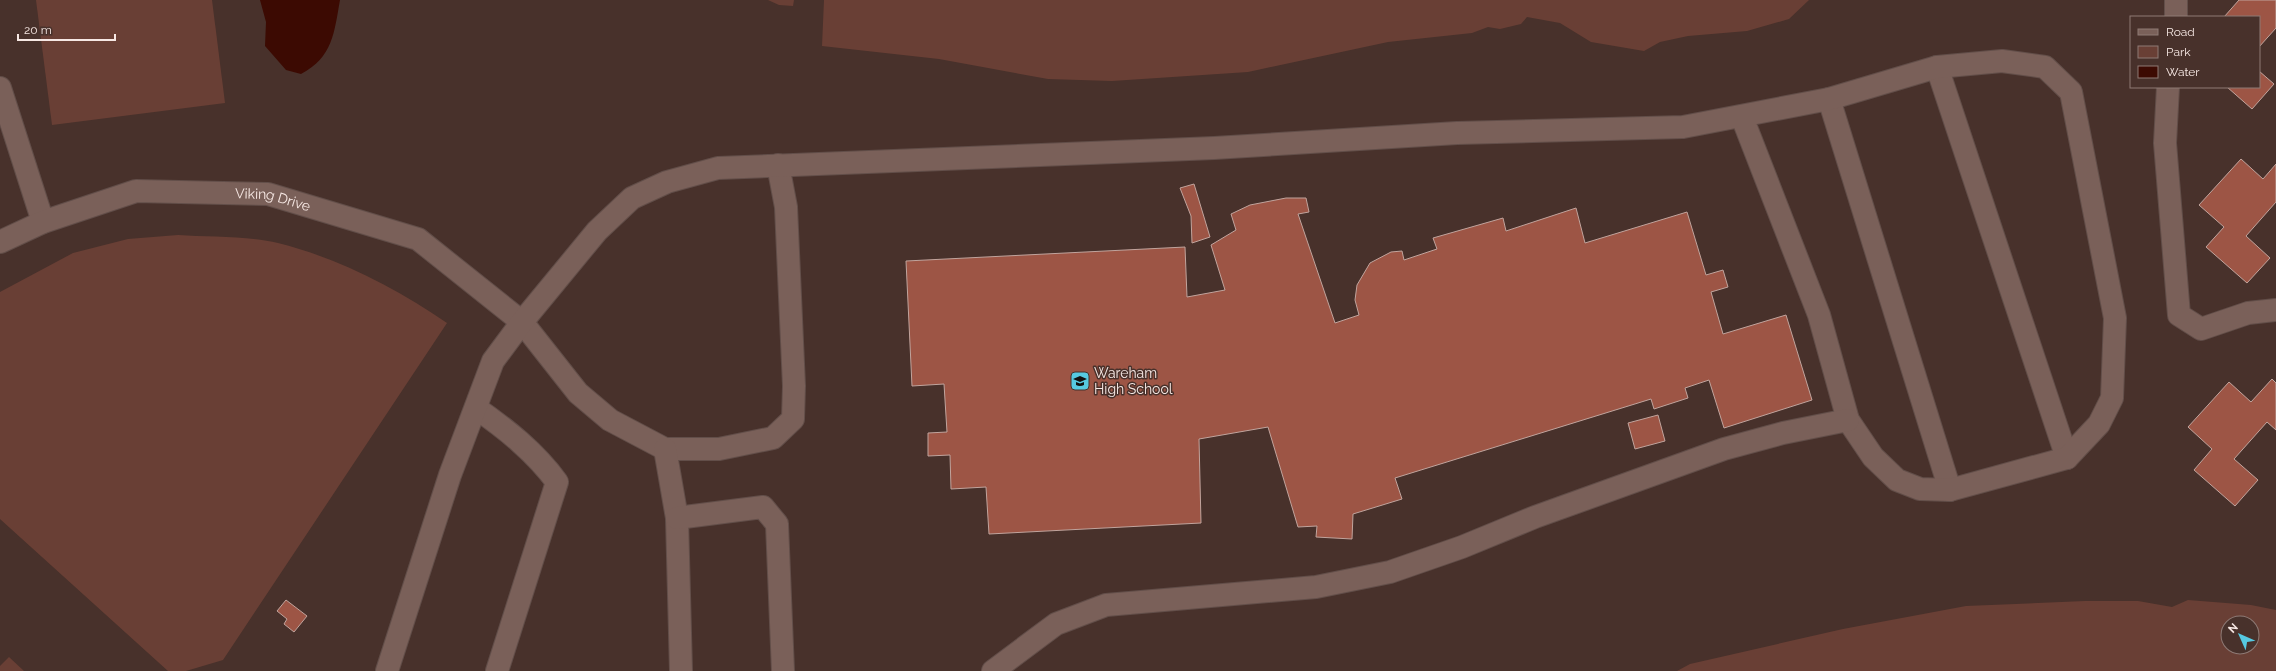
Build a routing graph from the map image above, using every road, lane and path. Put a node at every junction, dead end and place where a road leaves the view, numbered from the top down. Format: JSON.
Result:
{"nodes":[{"id":1,"x":2176,"y":0,"type":"edge"},
{"id":2,"x":2176,"y":16,"type":"edge"},
{"id":3,"x":1937,"y":67,"type":"junction"},
{"id":4,"x":0,"y":88,"type":"edge"},
{"id":5,"x":2168,"y":88,"type":"edge"},
{"id":6,"x":1829,"y":99,"type":"junction"},
{"id":7,"x":1742,"y":117,"type":"junction"},
{"id":8,"x":778,"y":165,"type":"junction"},
{"id":9,"x":43,"y":222,"type":"junction"},
{"id":10,"x":0,"y":242,"type":"edge"},
{"id":11,"x":2276,"y":310,"type":"edge"},
{"id":12,"x":522,"y":322,"type":"junction"},
{"id":13,"x":476,"y":408,"type":"junction"},
{"id":14,"x":1848,"y":420,"type":"junction"},
{"id":15,"x":665,"y":449,"type":"junction"},
{"id":16,"x":2066,"y":458,"type":"junction"},
{"id":17,"x":1950,"y":490,"type":"junction"},
{"id":18,"x":677,"y":518,"type":"junction"},
{"id":19,"x":387,"y":671,"type":"edge"},
{"id":20,"x":497,"y":671,"type":"edge"},
{"id":21,"x":681,"y":671,"type":"edge"},
{"id":22,"x":783,"y":671,"type":"edge"},
{"id":23,"x":993,"y":671,"type":"edge"}],
"edges":[{"from":1,"to":2,"type":"street"},
{"from":3,"to":6,"type":"street"},
{"from":3,"to":16,"type":"street"},
{"from":3,"to":16,"type":"street"},
{"from":4,"to":9,"type":"street"},
{"from":5,"to":11,"type":"street"},
{"from":6,"to":7,"type":"street"},
{"from":6,"to":17,"type":"street"},
{"from":7,"to":8,"type":"street"},
{"from":7,"to":14,"type":"street"},
{"from":8,"to":12,"type":"street"},
{"from":8,"to":15,"type":"street"},
{"from":9,"to":10,"type":"street","name":"Viking Drive"},
{"from":9,"to":12,"type":"street","name":"Viking Drive"},
{"from":12,"to":13,"type":"street"},
{"from":12,"to":15,"type":"street","name":"Viking Drive"},
{"from":13,"to":19,"type":"street"},
{"from":13,"to":20,"type":"street"},
{"from":14,"to":17,"type":"street"},
{"from":14,"to":23,"type":"street"},
{"from":15,"to":18,"type":"street"},
{"from":16,"to":17,"type":"street"},
{"from":18,"to":21,"type":"street"},
{"from":18,"to":22,"type":"street"}]}
